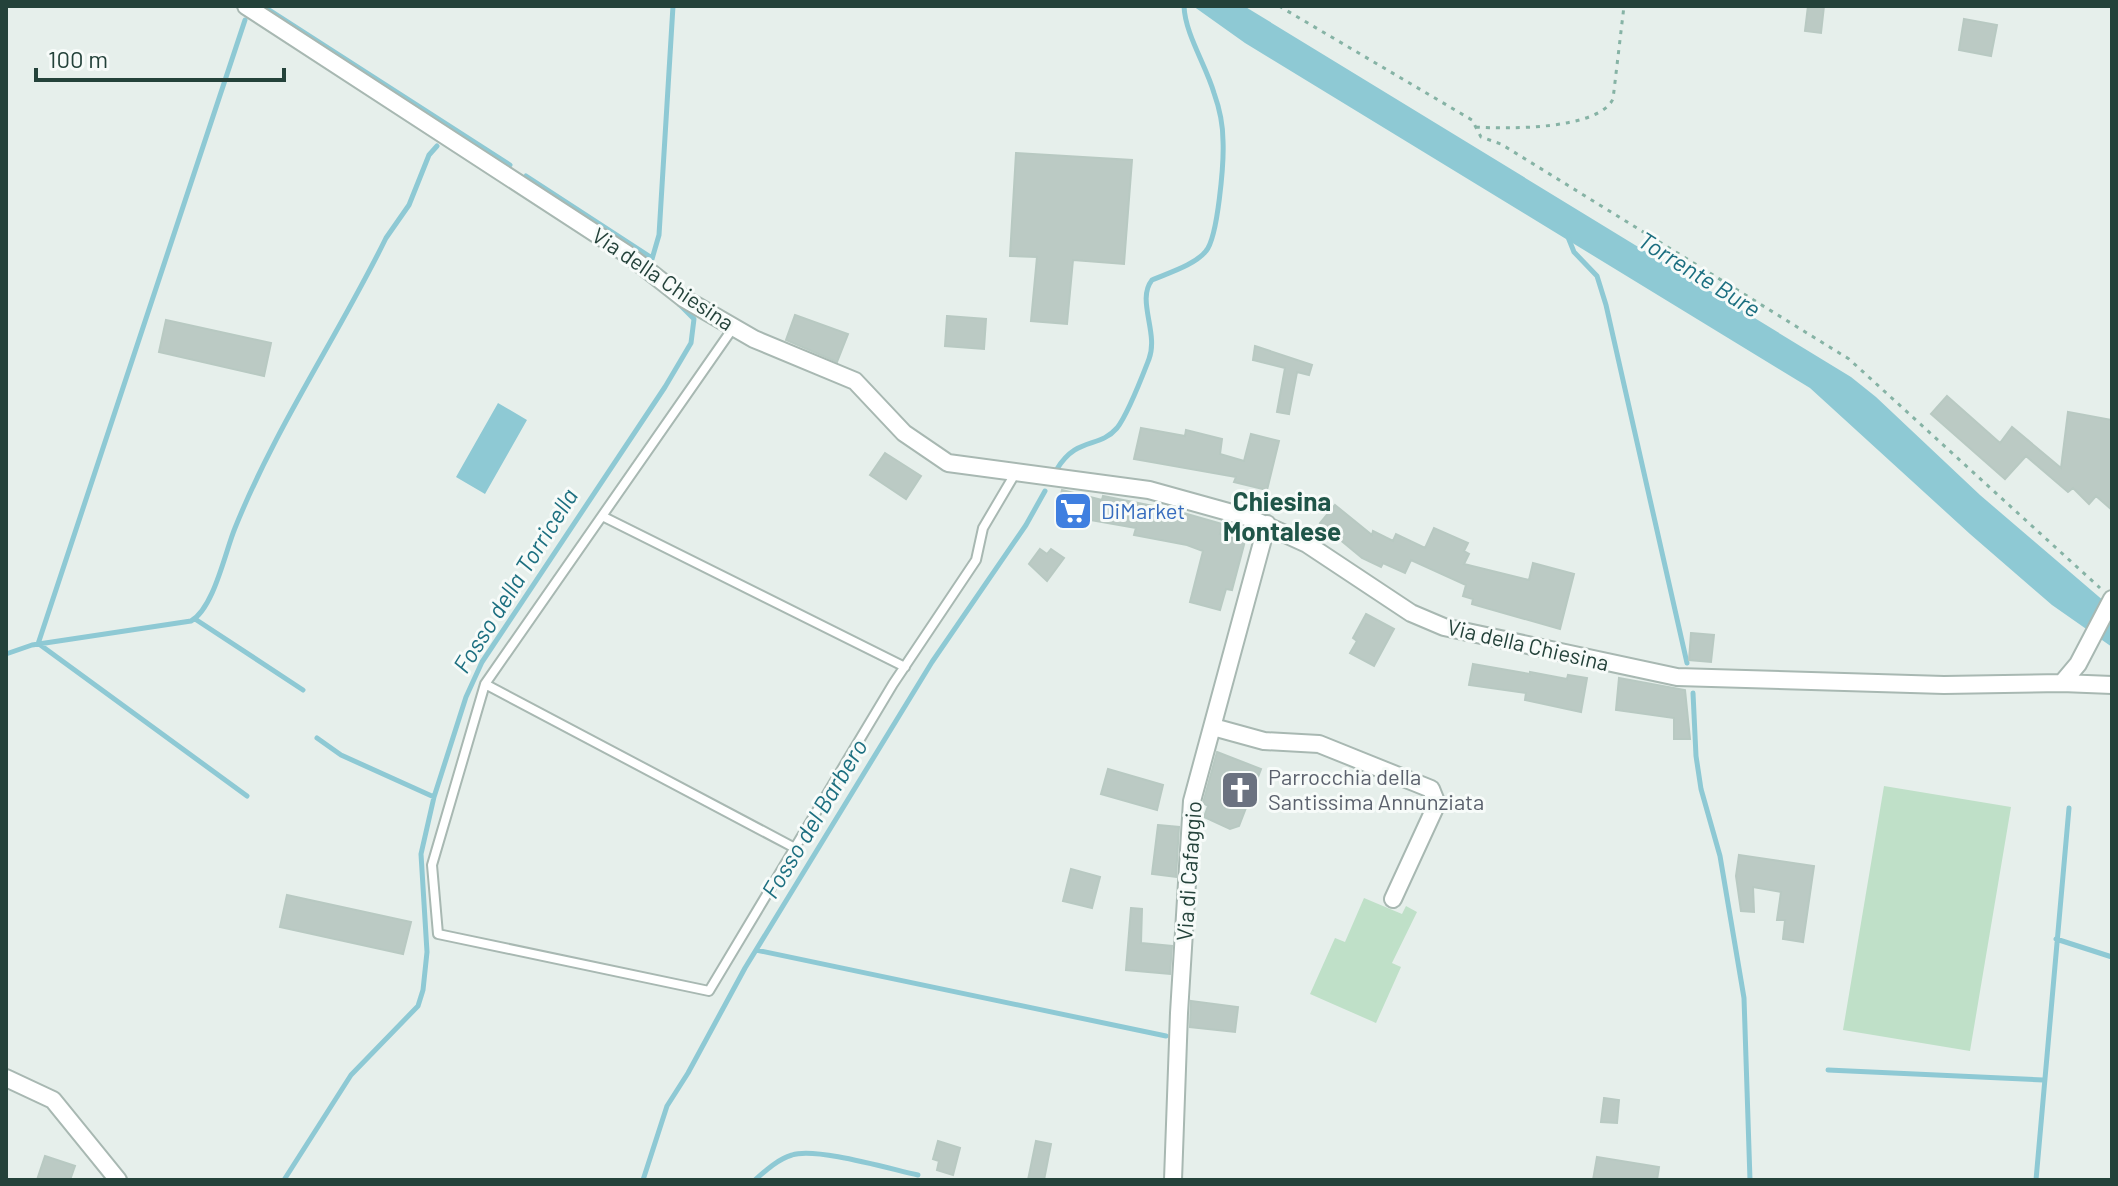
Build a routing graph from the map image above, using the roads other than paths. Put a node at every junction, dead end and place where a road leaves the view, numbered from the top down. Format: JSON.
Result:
{"nodes":[{"id":1,"x":246,"y":6,"type":"edge"},
{"id":2,"x":734,"y":327,"type":"junction"},
{"id":3,"x":1016,"y":472,"type":"junction"},
{"id":4,"x":602,"y":516,"type":"junction"},
{"id":5,"x":1267,"y":524,"type":"junction"},
{"id":6,"x":2110,"y":601,"type":"edge"},
{"id":7,"x":905,"y":667,"type":"junction"},
{"id":8,"x":2062,"y":683,"type":"junction"},
{"id":9,"x":485,"y":684,"type":"junction"},
{"id":10,"x":2112,"y":685,"type":"edge"},
{"id":11,"x":1213,"y":727,"type":"junction"},
{"id":12,"x":793,"y":847,"type":"junction"},
{"id":13,"x":1393,"y":899,"type":"dead end"},
{"id":14,"x":6,"y":1078,"type":"edge"},
{"id":15,"x":118,"y":1180,"type":"edge"},
{"id":16,"x":1173,"y":1180,"type":"edge"}],
"edges":[{"from":1,"to":2,"type":"street","name":"Via della Chiesina"},
{"from":2,"to":3,"type":"street","name":"Via della Chiesina"},
{"from":2,"to":4,"type":"lane"},
{"from":3,"to":5,"type":"street","name":"Via della Chiesina"},
{"from":3,"to":7,"type":"lane"},
{"from":4,"to":7,"type":"lane"},
{"from":4,"to":9,"type":"lane"},
{"from":5,"to":8,"type":"street","name":"Via della Chiesina"},
{"from":5,"to":11,"type":"street","name":"Via di Cafaggio"},
{"from":6,"to":8,"type":"street"},
{"from":7,"to":12,"type":"lane"},
{"from":8,"to":10,"type":"street","name":"Via della Chiesina"},
{"from":9,"to":12,"type":"lane"},
{"from":9,"to":12,"type":"lane"},
{"from":11,"to":13,"type":"street"},
{"from":11,"to":16,"type":"street","name":"Via di Cafaggio"},
{"from":14,"to":15,"type":"street"}]}
